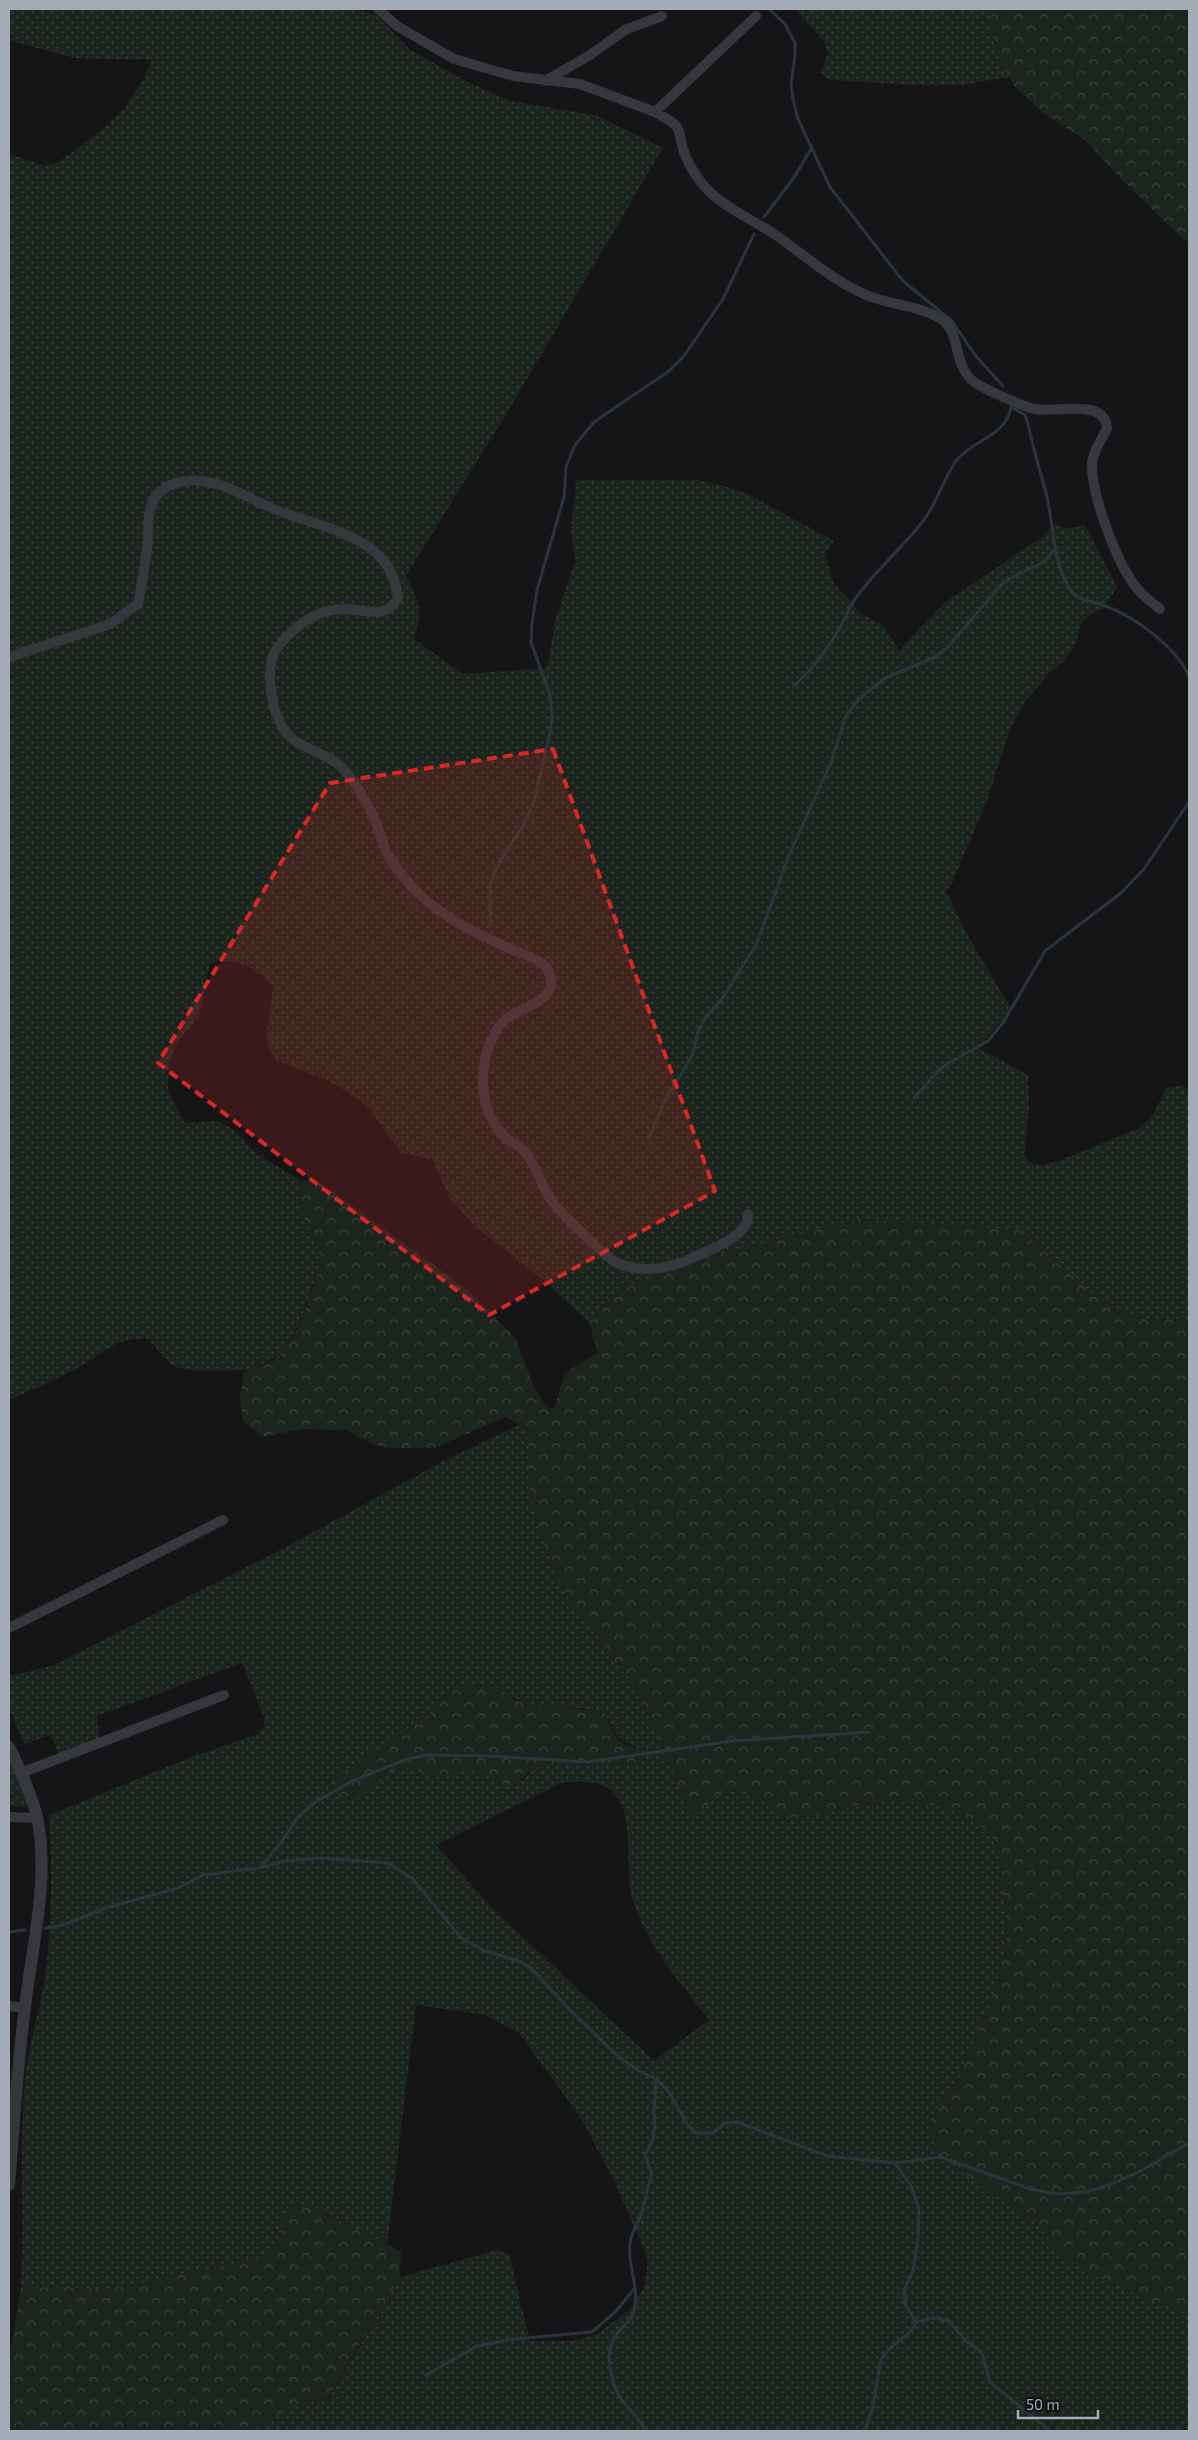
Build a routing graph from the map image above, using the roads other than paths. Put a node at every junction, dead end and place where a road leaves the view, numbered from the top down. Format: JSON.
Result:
{"nodes":[{"id":1,"x":378,"y":9,"type":"edge"},
{"id":2,"x":662,"y":16,"type":"dead end"},
{"id":3,"x":756,"y":16,"type":"dead end"},
{"id":4,"x":546,"y":81,"type":"junction"},
{"id":5,"x":655,"y":112,"type":"junction"},
{"id":6,"x":1160,"y":610,"type":"dead end"},
{"id":7,"x":9,"y":656,"type":"edge"},
{"id":8,"x":748,"y":1214,"type":"dead end"},
{"id":9,"x":223,"y":1520,"type":"dead end"},
{"id":10,"x":9,"y":1628,"type":"edge"},
{"id":11,"x":224,"y":1695,"type":"dead end"},
{"id":12,"x":9,"y":1746,"type":"edge"},
{"id":13,"x":21,"y":1772,"type":"junction"},
{"id":14,"x":9,"y":1817,"type":"edge"},
{"id":15,"x":37,"y":1818,"type":"junction"},
{"id":16,"x":9,"y":2006,"type":"edge"},
{"id":17,"x":24,"y":2008,"type":"junction"},
{"id":18,"x":9,"y":2185,"type":"edge"}],
"edges":[{"from":1,"to":4,"type":"street"},
{"from":2,"to":4,"type":"street"},
{"from":3,"to":5,"type":"street"},
{"from":4,"to":5,"type":"street"},
{"from":5,"to":6,"type":"street"},
{"from":7,"to":8,"type":"street"},
{"from":9,"to":10,"type":"street"},
{"from":11,"to":13,"type":"street"},
{"from":12,"to":13,"type":"street"},
{"from":13,"to":15,"type":"street"},
{"from":14,"to":15,"type":"street"},
{"from":15,"to":17,"type":"street"},
{"from":16,"to":17,"type":"street"},
{"from":17,"to":18,"type":"street"}]}
